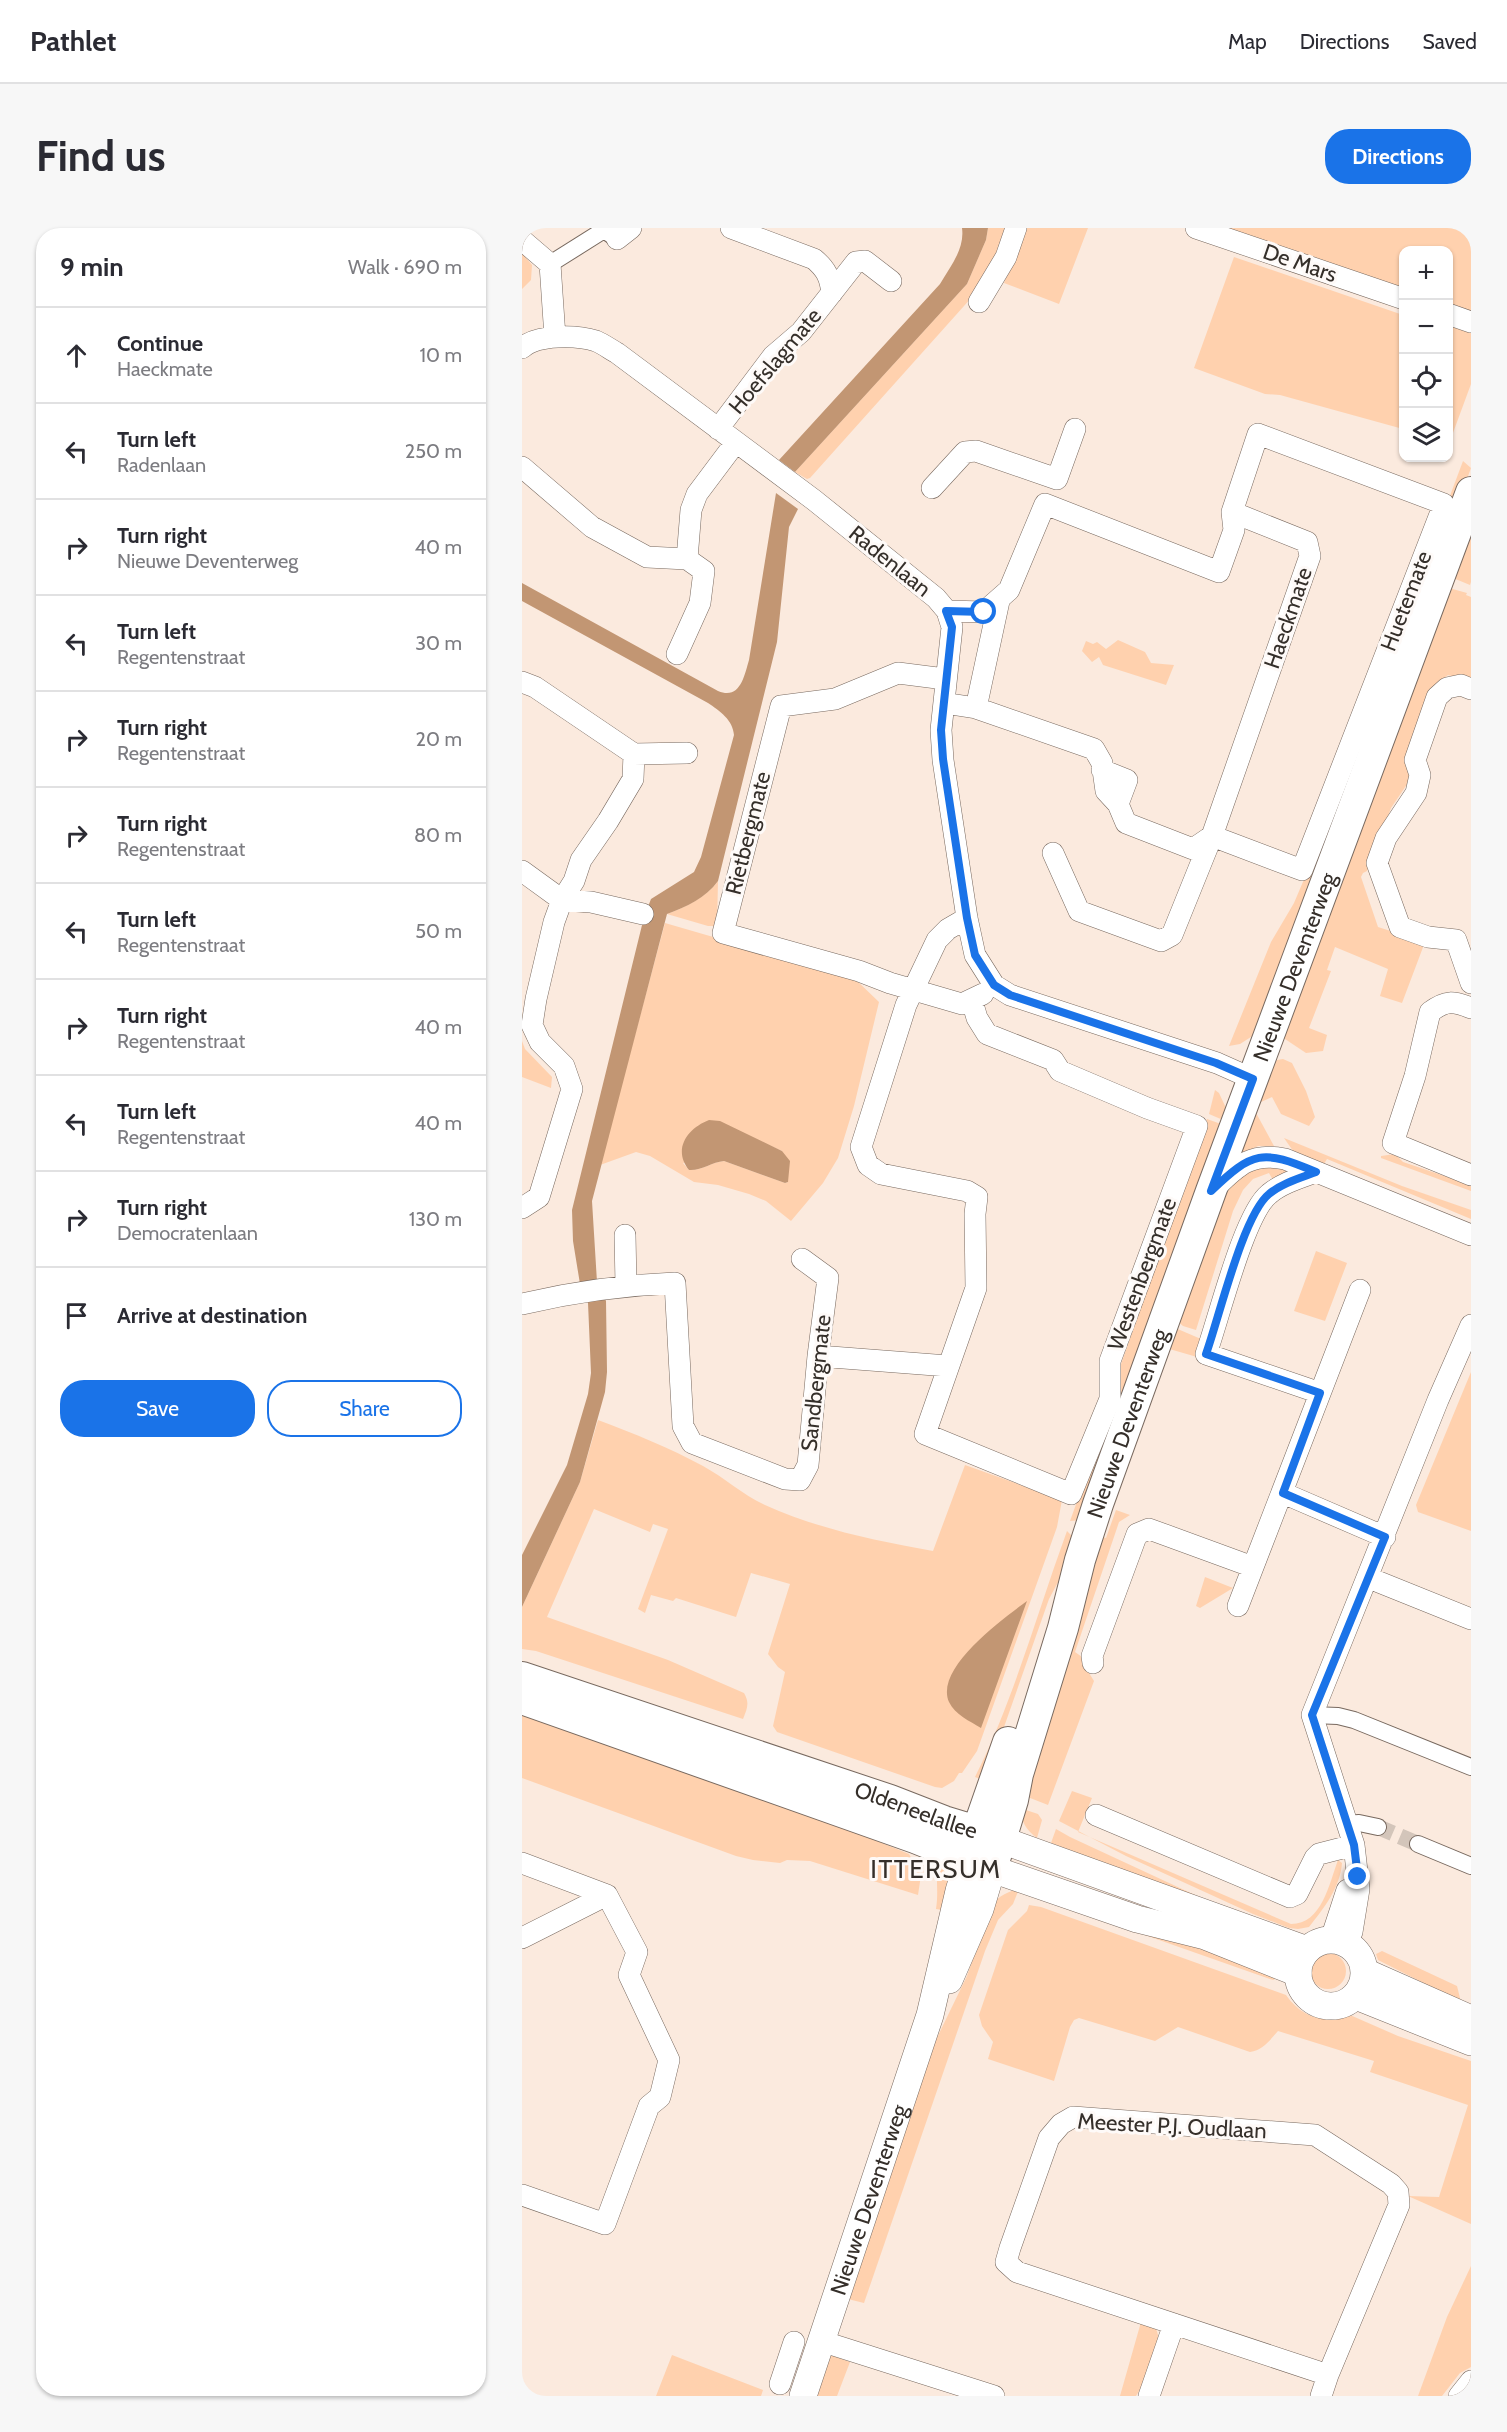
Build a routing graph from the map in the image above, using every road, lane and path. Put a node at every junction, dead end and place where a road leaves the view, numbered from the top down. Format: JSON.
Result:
{"nodes":[{"id":1,"x":731,"y":228,"type":"edge"},
{"id":2,"x":1016,"y":228,"type":"edge"},
{"id":3,"x":1196,"y":228,"type":"edge"},
{"id":4,"x":624,"y":234,"type":"edge"},
{"id":5,"x":522,"y":240,"type":"edge"},
{"id":6,"x":550,"y":264,"type":"junction"},
{"id":7,"x":891,"y":281,"type":"dead end"},
{"id":8,"x":832,"y":293,"type":"junction"},
{"id":9,"x":1399,"y":297,"type":"edge"},
{"id":10,"x":979,"y":302,"type":"dead end"},
{"id":11,"x":1453,"y":315,"type":"edge"},
{"id":12,"x":1471,"y":322,"type":"edge"},
{"id":13,"x":555,"y":337,"type":"junction"},
{"id":14,"x":524,"y":343,"type":"edge"},
{"id":15,"x":718,"y":429,"type":"junction"},
{"id":16,"x":1075,"y":429,"type":"dead end"},
{"id":17,"x":736,"y":441,"type":"junction"},
{"id":18,"x":522,"y":467,"type":"edge"},
{"id":19,"x":1057,"y":479,"type":"junction"},
{"id":20,"x":932,"y":488,"type":"dead end"},
{"id":21,"x":1467,"y":502,"type":"edge"},
{"id":22,"x":1046,"y":504,"type":"junction"},
{"id":23,"x":1232,"y":512,"type":"junction"},
{"id":24,"x":687,"y":559,"type":"junction"},
{"id":25,"x":999,"y":601,"type":"junction"},
{"id":26,"x":946,"y":611,"type":"junction"},
{"id":27,"x":677,"y":654,"type":"dead end"},
{"id":28,"x":945,"y":679,"type":"junction"},
{"id":29,"x":522,"y":682,"type":"edge"},
{"id":30,"x":1471,"y":689,"type":"edge"},
{"id":31,"x":944,"y":703,"type":"junction"},
{"id":32,"x":976,"y":708,"type":"junction"},
{"id":33,"x":687,"y":753,"type":"dead end"},
{"id":34,"x":634,"y":754,"type":"junction"},
{"id":35,"x":1212,"y":836,"type":"junction"},
{"id":36,"x":1053,"y":853,"type":"dead end"},
{"id":37,"x":522,"y":871,"type":"edge"},
{"id":38,"x":562,"y":900,"type":"junction"},
{"id":39,"x":643,"y":914,"type":"dead end"},
{"id":40,"x":967,"y":918,"type":"junction"},
{"id":41,"x":1471,"y":983,"type":"edge"},
{"id":42,"x":994,"y":985,"type":"junction"},
{"id":43,"x":913,"y":988,"type":"junction"},
{"id":44,"x":529,"y":997,"type":"edge"},
{"id":45,"x":972,"y":1001,"type":"junction"},
{"id":46,"x":1471,"y":1007,"type":"edge"},
{"id":47,"x":1253,"y":1079,"type":"junction"},
{"id":48,"x":1316,"y":1172,"type":"junction"},
{"id":49,"x":1471,"y":1175,"type":"edge"},
{"id":50,"x":1211,"y":1191,"type":"junction"},
{"id":51,"x":522,"y":1208,"type":"edge"},
{"id":52,"x":625,"y":1235,"type":"dead end"},
{"id":53,"x":1471,"y":1235,"type":"edge"},
{"id":54,"x":802,"y":1260,"type":"dead end"},
{"id":55,"x":616,"y":1286,"type":"junction"},
{"id":56,"x":1360,"y":1290,"type":"dead end"},
{"id":57,"x":522,"y":1304,"type":"edge"},
{"id":58,"x":1471,"y":1325,"type":"edge"},
{"id":59,"x":818,"y":1356,"type":"junction"},
{"id":60,"x":948,"y":1366,"type":"junction"},
{"id":61,"x":1320,"y":1393,"type":"junction"},
{"id":62,"x":1283,"y":1493,"type":"junction"},
{"id":63,"x":1385,"y":1537,"type":"junction"},
{"id":64,"x":1253,"y":1567,"type":"junction"},
{"id":65,"x":1369,"y":1578,"type":"junction"},
{"id":66,"x":1238,"y":1606,"type":"dead end"},
{"id":67,"x":1471,"y":1619,"type":"edge"},
{"id":68,"x":1093,"y":1663,"type":"dead end"},
{"id":69,"x":522,"y":1677,"type":"edge"},
{"id":70,"x":522,"y":1699,"type":"edge"},
{"id":71,"x":1312,"y":1715,"type":"junction"},
{"id":72,"x":1471,"y":1767,"type":"edge"},
{"id":73,"x":1096,"y":1815,"type":"dead end"},
{"id":74,"x":1347,"y":1824,"type":"junction"},
{"id":75,"x":1378,"y":1827,"type":"tunnel mouth"},
{"id":76,"x":989,"y":1835,"type":"junction"},
{"id":77,"x":1418,"y":1844,"type":"tunnel mouth"},
{"id":78,"x":1354,"y":1854,"type":"junction"},
{"id":79,"x":522,"y":1863,"type":"edge"},
{"id":80,"x":980,"y":1864,"type":"junction"},
{"id":81,"x":1471,"y":1866,"type":"edge"},
{"id":82,"x":607,"y":1895,"type":"junction"},
{"id":83,"x":522,"y":1938,"type":"edge"},
{"id":84,"x":1321,"y":1951,"type":"junction"},
{"id":85,"x":1361,"y":1984,"type":"junction"},
{"id":86,"x":1471,"y":2019,"type":"edge"},
{"id":87,"x":1471,"y":2042,"type":"edge"},
{"id":88,"x":522,"y":2195,"type":"edge"},
{"id":89,"x":1174,"y":2324,"type":"junction"},
{"id":90,"x":821,"y":2341,"type":"junction"},
{"id":91,"x":794,"y":2342,"type":"dead end"},
{"id":92,"x":1328,"y":2375,"type":"junction"},
{"id":93,"x":1471,"y":2381,"type":"edge"},
{"id":94,"x":791,"y":2390,"type":"edge"},
{"id":95,"x":994,"y":2396,"type":"edge"},
{"id":96,"x":1149,"y":2396,"type":"edge"},
{"id":97,"x":1321,"y":2396,"type":"edge"},
{"id":98,"x":1459,"y":2396,"type":"edge"}],
"edges":[{"from":1,"to":8,"type":"street","name":"Hoefslagmate"},
{"from":2,"to":10,"type":"street"},
{"from":3,"to":9,"type":"street","name":"De Mars"},
{"from":4,"to":6,"type":"street"},
{"from":5,"to":6,"type":"street"},
{"from":6,"to":13,"type":"street"},
{"from":7,"to":8,"type":"street","name":"Hoefslagmate"},
{"from":8,"to":15,"type":"street","name":"Hoefslagmate"},
{"from":11,"to":12,"type":"street"},
{"from":13,"to":14,"type":"street"},
{"from":13,"to":15,"type":"street"},
{"from":15,"to":17,"type":"street"},
{"from":16,"to":19,"type":"street"},
{"from":17,"to":24,"type":"street"},
{"from":17,"to":26,"type":"street","name":"Radenlaan"},
{"from":18,"to":24,"type":"street"},
{"from":19,"to":20,"type":"street"},
{"from":19,"to":22,"type":"street"},
{"from":21,"to":47,"type":"main road","name":"Nieuwe Deventerweg"},
{"from":22,"to":23,"type":"street"},
{"from":22,"to":25,"type":"street"},
{"from":23,"to":35,"type":"street","name":"Haeckmate"},
{"from":23,"to":35,"type":"street","name":"Huetemate"},
{"from":24,"to":27,"type":"street"},
{"from":25,"to":26,"type":"street"},
{"from":25,"to":32,"type":"street"},
{"from":26,"to":28,"type":"street","name":"Radenlaan"},
{"from":28,"to":31,"type":"street","name":"Radenlaan"},
{"from":28,"to":43,"type":"street","name":"Rietbergmate"},
{"from":29,"to":34,"type":"street"},
{"from":30,"to":41,"type":"street"},
{"from":31,"to":32,"type":"street"},
{"from":31,"to":40,"type":"street","name":"Radenlaan"},
{"from":32,"to":35,"type":"street"},
{"from":33,"to":34,"type":"street"},
{"from":34,"to":38,"type":"street"},
{"from":35,"to":36,"type":"street","name":"Haeckmate"},
{"from":37,"to":38,"type":"street"},
{"from":38,"to":39,"type":"street"},
{"from":38,"to":44,"type":"street"},
{"from":40,"to":42,"type":"street","name":"Radenlaan"},
{"from":40,"to":43,"type":"street"},
{"from":42,"to":45,"type":"street"},
{"from":42,"to":47,"type":"street"},
{"from":43,"to":45,"type":"street"},
{"from":43,"to":60,"type":"street","name":"Westenbergmate"},
{"from":44,"to":51,"type":"street"},
{"from":45,"to":60,"type":"street","name":"Westenbergmate"},
{"from":46,"to":49,"type":"street"},
{"from":47,"to":50,"type":"main road","name":"Nieuwe Deventerweg"},
{"from":48,"to":50,"type":"street"},
{"from":48,"to":53,"type":"street"},
{"from":48,"to":61,"type":"street"},
{"from":50,"to":76,"type":"main road","name":"Nieuwe Deventerweg"},
{"from":52,"to":55,"type":"street"},
{"from":54,"to":59,"type":"street","name":"Sandbergmate"},
{"from":55,"to":57,"type":"street","name":"Sandbergmate"},
{"from":55,"to":59,"type":"street","name":"Sandbergmate"},
{"from":56,"to":61,"type":"street"},
{"from":58,"to":63,"type":"street"},
{"from":59,"to":60,"type":"street"},
{"from":61,"to":62,"type":"street"},
{"from":62,"to":63,"type":"street"},
{"from":62,"to":64,"type":"street"},
{"from":63,"to":65,"type":"street"},
{"from":64,"to":66,"type":"street"},
{"from":64,"to":68,"type":"street"},
{"from":65,"to":67,"type":"street"},
{"from":65,"to":71,"type":"street"},
{"from":69,"to":76,"type":"main road","name":"Oldeneelallee"},
{"from":70,"to":80,"type":"main road","name":"Oldeneelallee"},
{"from":71,"to":72,"type":"street"},
{"from":71,"to":74,"type":"street"},
{"from":73,"to":78,"type":"street"},
{"from":74,"to":75,"type":"street"},
{"from":74,"to":78,"type":"street"},
{"from":76,"to":80,"type":"main road","name":"Nieuwe Deventerweg"},
{"from":76,"to":84,"type":"street","name":"Oldeneelallee"},
{"from":77,"to":81,"type":"street"},
{"from":78,"to":84,"type":"street"},
{"from":79,"to":82,"type":"street"},
{"from":80,"to":84,"type":"street","name":"Oldeneelallee"},
{"from":80,"to":90,"type":"street","name":"Nieuwe Deventerweg"},
{"from":82,"to":83,"type":"street"},
{"from":82,"to":88,"type":"street"},
{"from":84,"to":85,"type":"street"},
{"from":84,"to":85,"type":"street"},
{"from":85,"to":86,"type":"street"},
{"from":85,"to":87,"type":"street"},
{"from":89,"to":92,"type":"street","name":"Meester P.J. Oudlaan"},
{"from":89,"to":92,"type":"street","name":"Meester P.J. Oudlaan"},
{"from":89,"to":96,"type":"street"},
{"from":90,"to":94,"type":"street","name":"Nieuwe Deventerweg"},
{"from":90,"to":95,"type":"street"},
{"from":91,"to":94,"type":"street","name":"Nieuwe Deventerweg"},
{"from":92,"to":97,"type":"street","name":"Meester P.J. Oudlaan"},
{"from":93,"to":98,"type":"street"}]}
